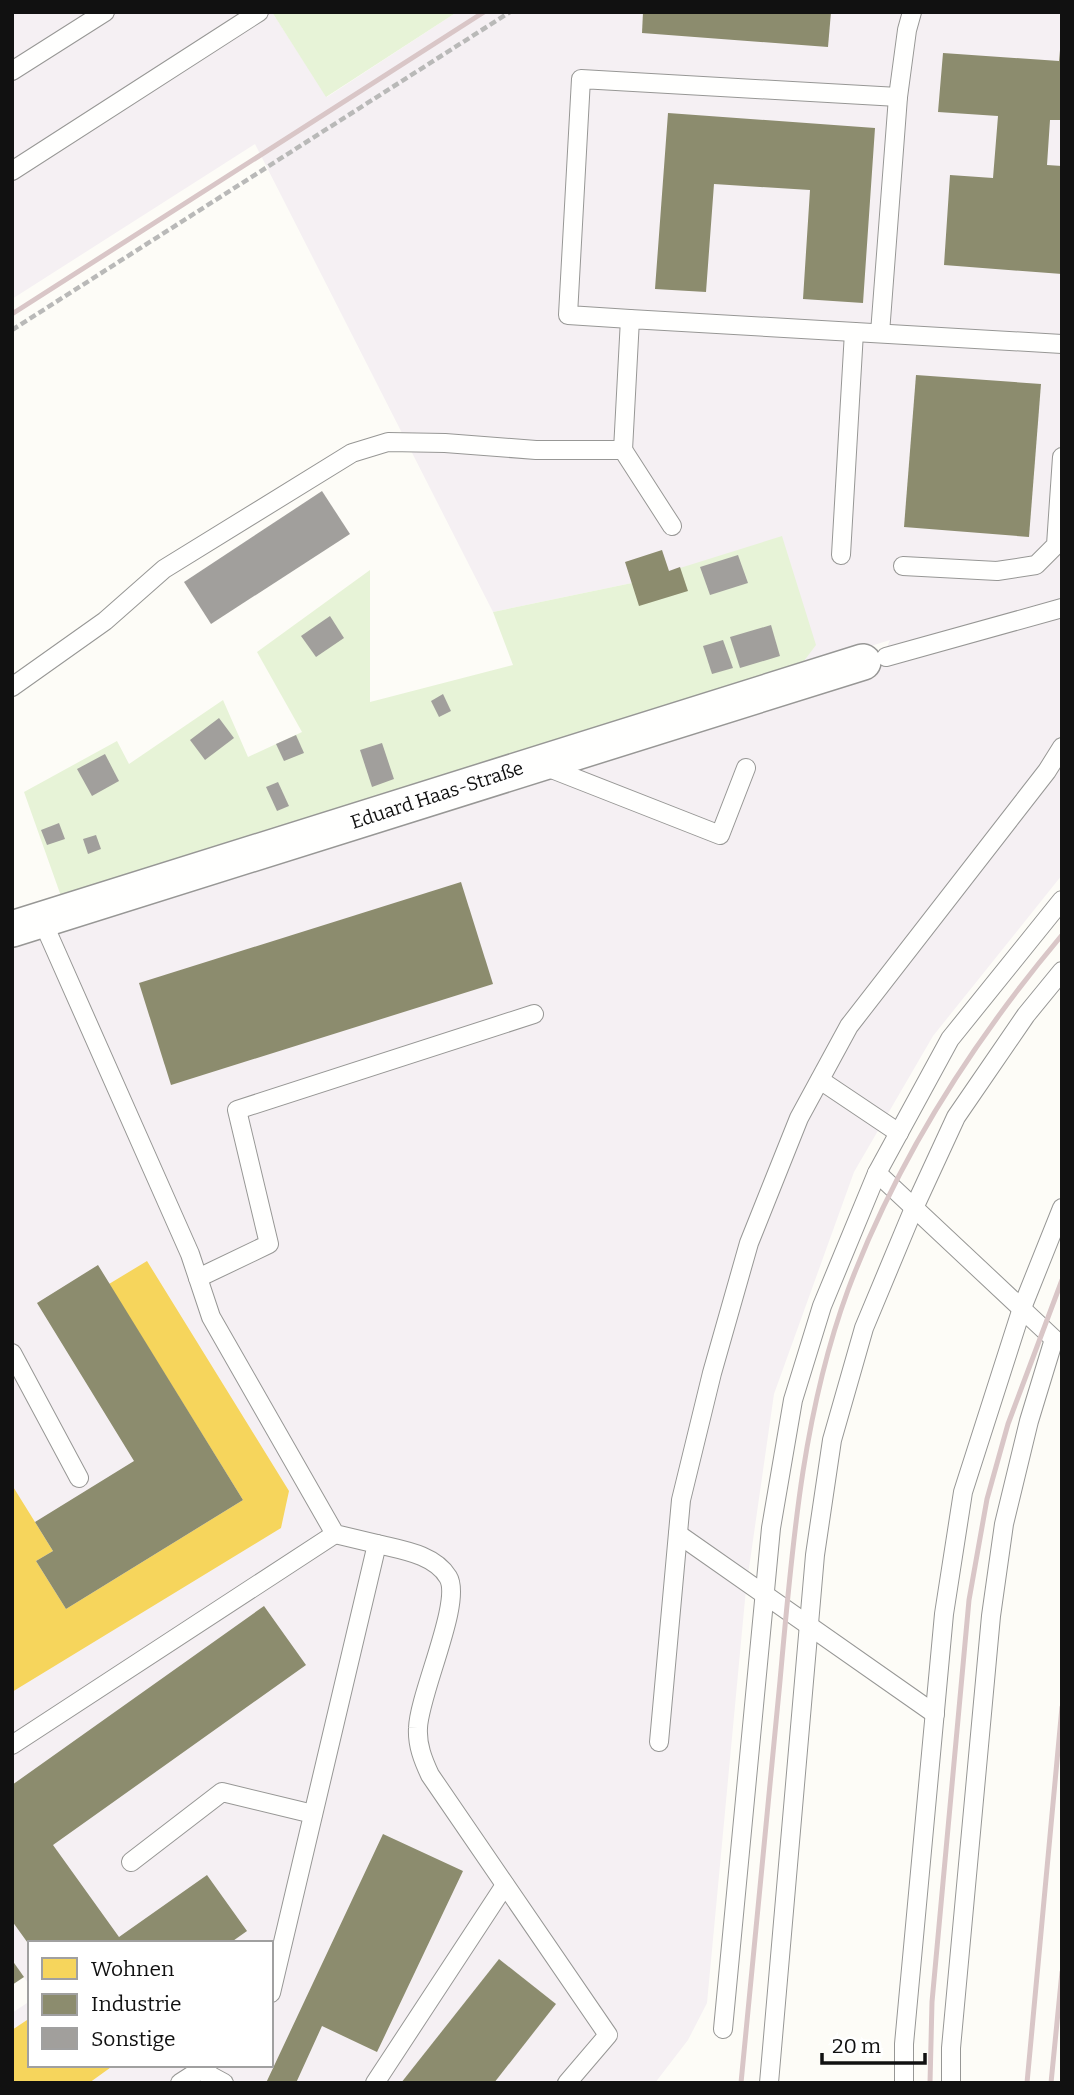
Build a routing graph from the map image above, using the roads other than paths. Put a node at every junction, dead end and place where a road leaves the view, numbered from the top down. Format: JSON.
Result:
{"nodes":[{"id":1,"x":105,"y":12,"type":"edge"},
{"id":2,"x":259,"y":12,"type":"edge"},
{"id":3,"x":912,"y":12,"type":"edge"},
{"id":4,"x":12,"y":71,"type":"edge"},
{"id":5,"x":898,"y":97,"type":"junction"},
{"id":6,"x":12,"y":171,"type":"edge"},
{"id":7,"x":630,"y":319,"type":"junction"},
{"id":8,"x":854,"y":332,"type":"junction"},
{"id":9,"x":880,"y":334,"type":"junction"},
{"id":10,"x":1062,"y":344,"type":"edge"},
{"id":11,"x":623,"y":450,"type":"junction"},
{"id":12,"x":1062,"y":457,"type":"edge"},
{"id":13,"x":672,"y":526,"type":"dead end"},
{"id":14,"x":841,"y":555,"type":"dead end"},
{"id":15,"x":903,"y":566,"type":"dead end"},
{"id":16,"x":1062,"y":608,"type":"edge"},
{"id":17,"x":874,"y":660,"type":"joint"},
{"id":18,"x":12,"y":687,"type":"edge"},
{"id":19,"x":1062,"y":747,"type":"edge"},
{"id":20,"x":537,"y":764,"type":"junction"},
{"id":21,"x":746,"y":768,"type":"dead end"},
{"id":22,"x":1062,"y":900,"type":"edge"},
{"id":23,"x":27,"y":924,"type":"edge"},
{"id":24,"x":1062,"y":971,"type":"edge"},
{"id":25,"x":534,"y":1014,"type":"dead end"},
{"id":26,"x":820,"y":1080,"type":"junction"},
{"id":27,"x":899,"y":1133,"type":"junction"},
{"id":28,"x":877,"y":1173,"type":"junction"},
{"id":29,"x":914,"y":1208,"type":"junction"},
{"id":30,"x":1062,"y":1208,"type":"edge"},
{"id":31,"x":198,"y":1278,"type":"junction"},
{"id":32,"x":1022,"y":1308,"type":"junction"},
{"id":33,"x":12,"y":1353,"type":"edge"},
{"id":34,"x":79,"y":1478,"type":"dead end"},
{"id":35,"x":334,"y":1534,"type":"junction"},
{"id":36,"x":678,"y":1534,"type":"junction"},
{"id":37,"x":377,"y":1544,"type":"junction"},
{"id":38,"x":764,"y":1594,"type":"junction"},
{"id":39,"x":808,"y":1625,"type":"junction"},
{"id":40,"x":935,"y":1714,"type":"junction"},
{"id":41,"x":659,"y":1742,"type":"dead end"},
{"id":42,"x":12,"y":1745,"type":"edge"},
{"id":43,"x":313,"y":1814,"type":"junction"},
{"id":44,"x":131,"y":1862,"type":"dead end"},
{"id":45,"x":505,"y":1885,"type":"junction"},
{"id":46,"x":273,"y":1984,"type":"edge"},
{"id":47,"x":723,"y":2029,"type":"dead end"},
{"id":48,"x":204,"y":2068,"type":"edge"},
{"id":49,"x":180,"y":2083,"type":"edge"},
{"id":50,"x":224,"y":2083,"type":"edge"},
{"id":51,"x":375,"y":2083,"type":"edge"},
{"id":52,"x":567,"y":2083,"type":"edge"},
{"id":53,"x":769,"y":2083,"type":"edge"},
{"id":54,"x":904,"y":2083,"type":"edge"},
{"id":55,"x":951,"y":2083,"type":"edge"}],
"edges":[{"from":1,"to":4,"type":"lane"},
{"from":2,"to":6,"type":"lane"},
{"from":3,"to":5,"type":"lane"},
{"from":5,"to":7,"type":"lane"},
{"from":5,"to":9,"type":"lane"},
{"from":7,"to":8,"type":"lane"},
{"from":7,"to":11,"type":"lane"},
{"from":8,"to":9,"type":"lane"},
{"from":8,"to":14,"type":"lane"},
{"from":9,"to":10,"type":"lane"},
{"from":11,"to":13,"type":"lane"},
{"from":11,"to":18,"type":"lane"},
{"from":12,"to":15,"type":"lane"},
{"from":16,"to":17,"type":"lane"},
{"from":17,"to":20,"type":"street","name":"Eduard Haas-Straße"},
{"from":19,"to":26,"type":"lane"},
{"from":20,"to":21,"type":"lane"},
{"from":20,"to":23,"type":"street","name":"Eduard Haas-Straße"},
{"from":22,"to":27,"type":"lane"},
{"from":23,"to":31,"type":"lane"},
{"from":24,"to":29,"type":"lane"},
{"from":25,"to":31,"type":"lane"},
{"from":26,"to":27,"type":"lane"},
{"from":26,"to":36,"type":"lane"},
{"from":27,"to":28,"type":"lane"},
{"from":28,"to":29,"type":"lane"},
{"from":28,"to":38,"type":"lane"},
{"from":29,"to":32,"type":"lane"},
{"from":29,"to":39,"type":"lane"},
{"from":30,"to":32,"type":"lane"},
{"from":31,"to":35,"type":"lane"},
{"from":32,"to":40,"type":"lane"},
{"from":32,"to":55,"type":"lane"},
{"from":33,"to":34,"type":"lane"},
{"from":35,"to":37,"type":"lane"},
{"from":35,"to":42,"type":"lane"},
{"from":36,"to":38,"type":"lane"},
{"from":36,"to":41,"type":"lane"},
{"from":37,"to":43,"type":"lane"},
{"from":37,"to":45,"type":"lane"},
{"from":38,"to":39,"type":"lane"},
{"from":38,"to":47,"type":"lane"},
{"from":39,"to":40,"type":"lane"},
{"from":39,"to":53,"type":"lane"},
{"from":40,"to":54,"type":"lane"},
{"from":43,"to":44,"type":"lane"},
{"from":43,"to":46,"type":"lane"},
{"from":45,"to":51,"type":"lane"},
{"from":45,"to":52,"type":"lane"},
{"from":48,"to":49,"type":"lane"},
{"from":48,"to":50,"type":"lane"}]}
